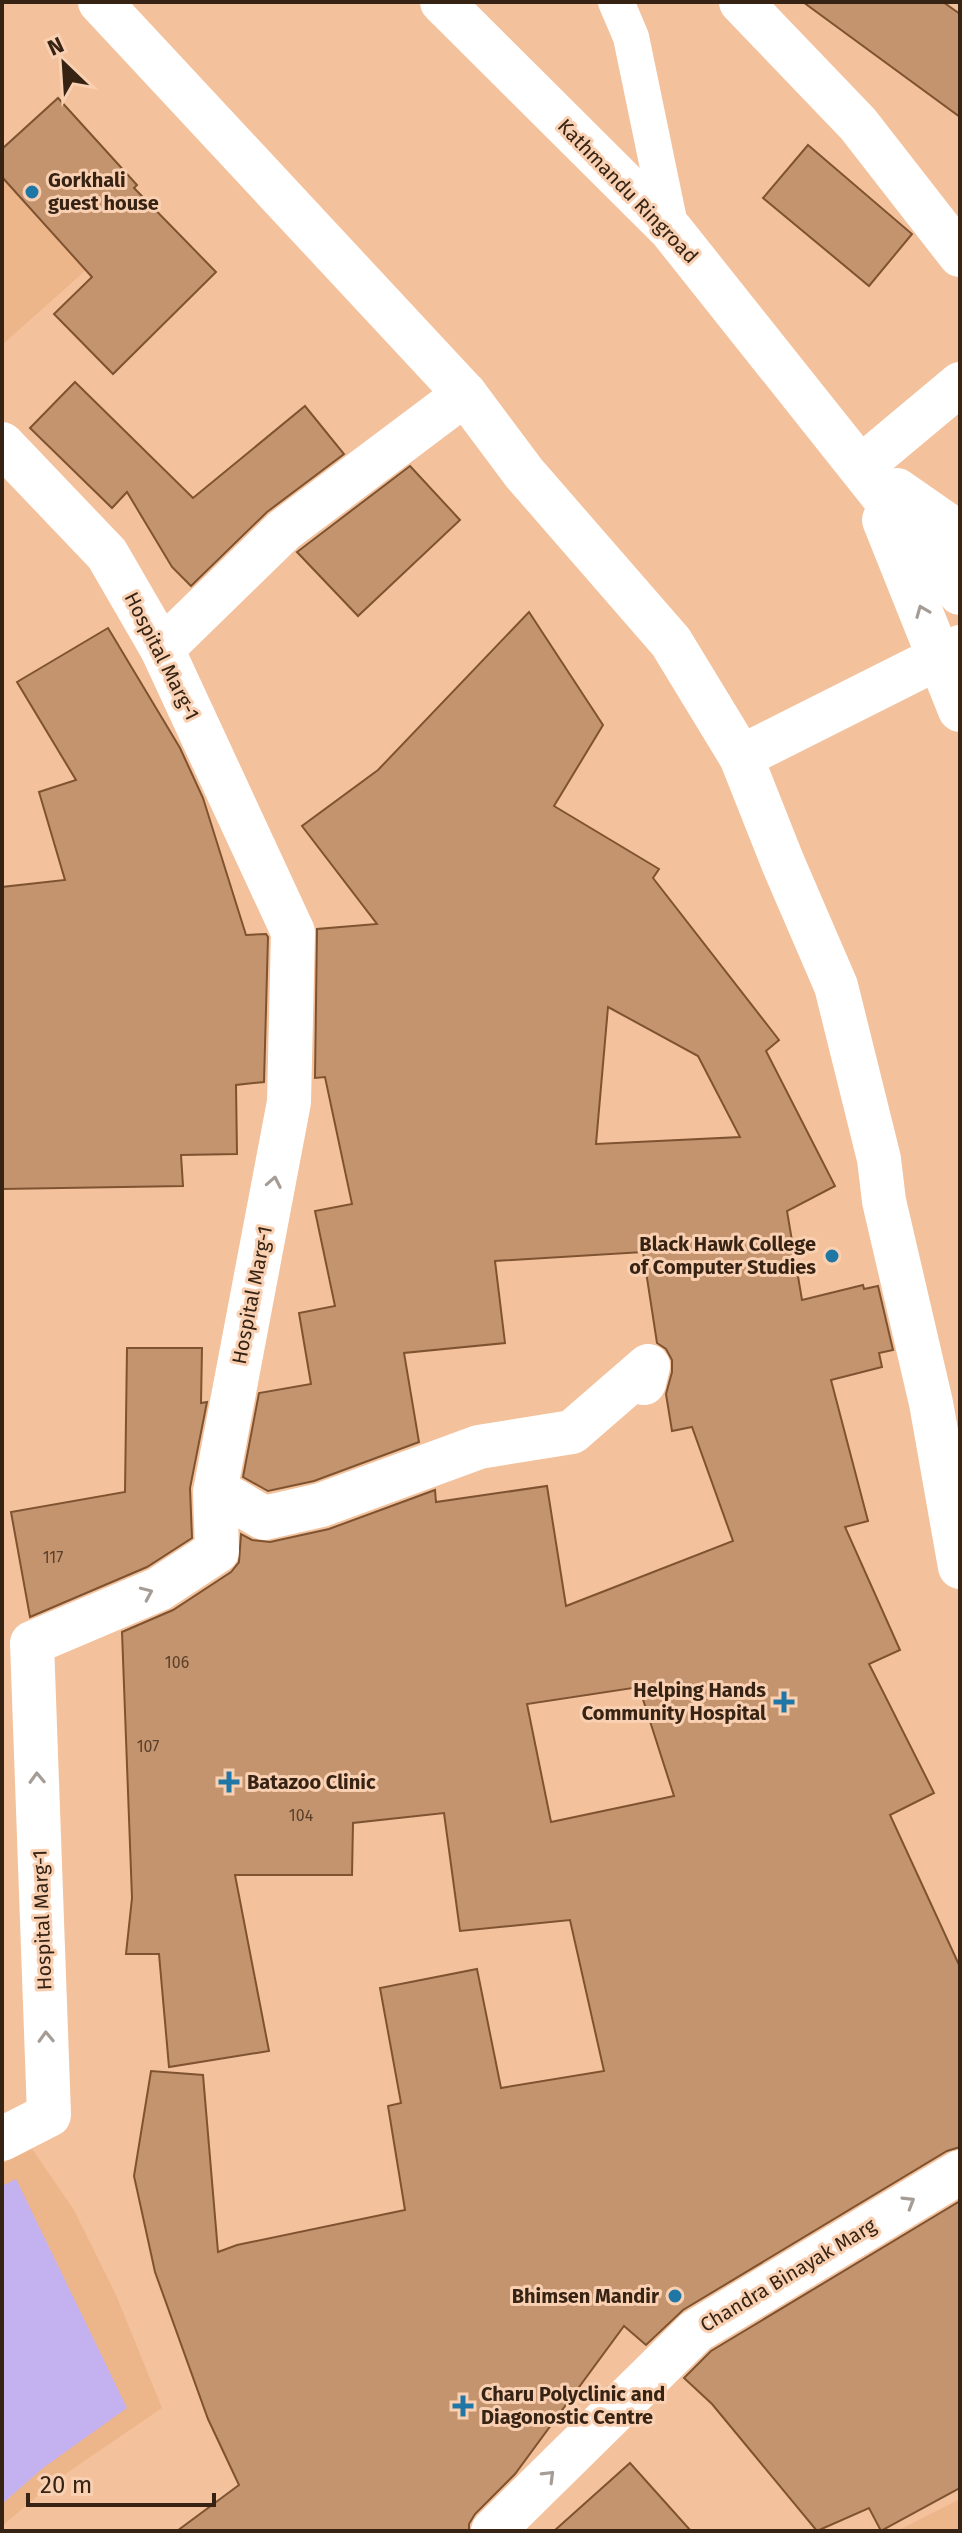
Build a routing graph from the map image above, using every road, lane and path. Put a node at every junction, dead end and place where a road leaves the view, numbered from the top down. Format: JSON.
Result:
{"nodes":[{"id":1,"x":100,"y":2,"type":"edge"},
{"id":2,"x":442,"y":2,"type":"edge"},
{"id":3,"x":616,"y":2,"type":"edge"},
{"id":4,"x":741,"y":2,"type":"edge"},
{"id":5,"x":671,"y":230,"type":"junction"},
{"id":6,"x":960,"y":255,"type":"edge"},
{"id":7,"x":960,"y":384,"type":"edge"},
{"id":8,"x":465,"y":394,"type":"junction"},
{"id":9,"x":2,"y":444,"type":"edge"},
{"id":10,"x":862,"y":466,"type":"junction"},
{"id":11,"x":960,"y":534,"type":"edge"},
{"id":12,"x":960,"y":593,"type":"edge"},
{"id":13,"x":162,"y":649,"type":"junction"},
{"id":14,"x":950,"y":652,"type":"edge"},
{"id":15,"x":960,"y":710,"type":"edge"},
{"id":16,"x":741,"y":757,"type":"junction"},
{"id":17,"x":644,"y":1383,"type":"dead end"},
{"id":18,"x":216,"y":1490,"type":"junction"},
{"id":19,"x":960,"y":1567,"type":"edge"},
{"id":20,"x":2,"y":2139,"type":"edge"},
{"id":21,"x":960,"y":2172,"type":"edge"},
{"id":22,"x":493,"y":2531,"type":"edge"}],
"edges":[{"from":1,"to":8,"type":"main road"},
{"from":2,"to":5,"type":"main road","name":"Kathmandu Ringroad"},
{"from":3,"to":5,"type":"lane"},
{"from":4,"to":6,"type":"main road"},
{"from":5,"to":10,"type":"main road","name":"Kathmandu Ringroad"},
{"from":7,"to":10,"type":"main road"},
{"from":8,"to":13,"type":"main road"},
{"from":8,"to":16,"type":"main road"},
{"from":9,"to":13,"type":"main road","name":"Hospital Marg-1"},
{"from":10,"to":11,"type":"main road"},
{"from":10,"to":12,"type":"main road","name":"Kathmandu Ringroad"},
{"from":14,"to":10,"type":"main road","name":"Kathmandu Ringroad","one_way":true},
{"from":18,"to":13,"type":"main road","name":"Hospital Marg-1","one_way":true},
{"from":14,"to":15,"type":"main road","name":"Kathmandu Ringroad"},
{"from":14,"to":16,"type":"main road"},
{"from":16,"to":19,"type":"main road"},
{"from":17,"to":18,"type":"main road"},
{"from":20,"to":18,"type":"main road","name":"Hospital Marg-1","one_way":true},
{"from":22,"to":21,"type":"main road","name":"Chandra Binayak Marg","one_way":true}]}
